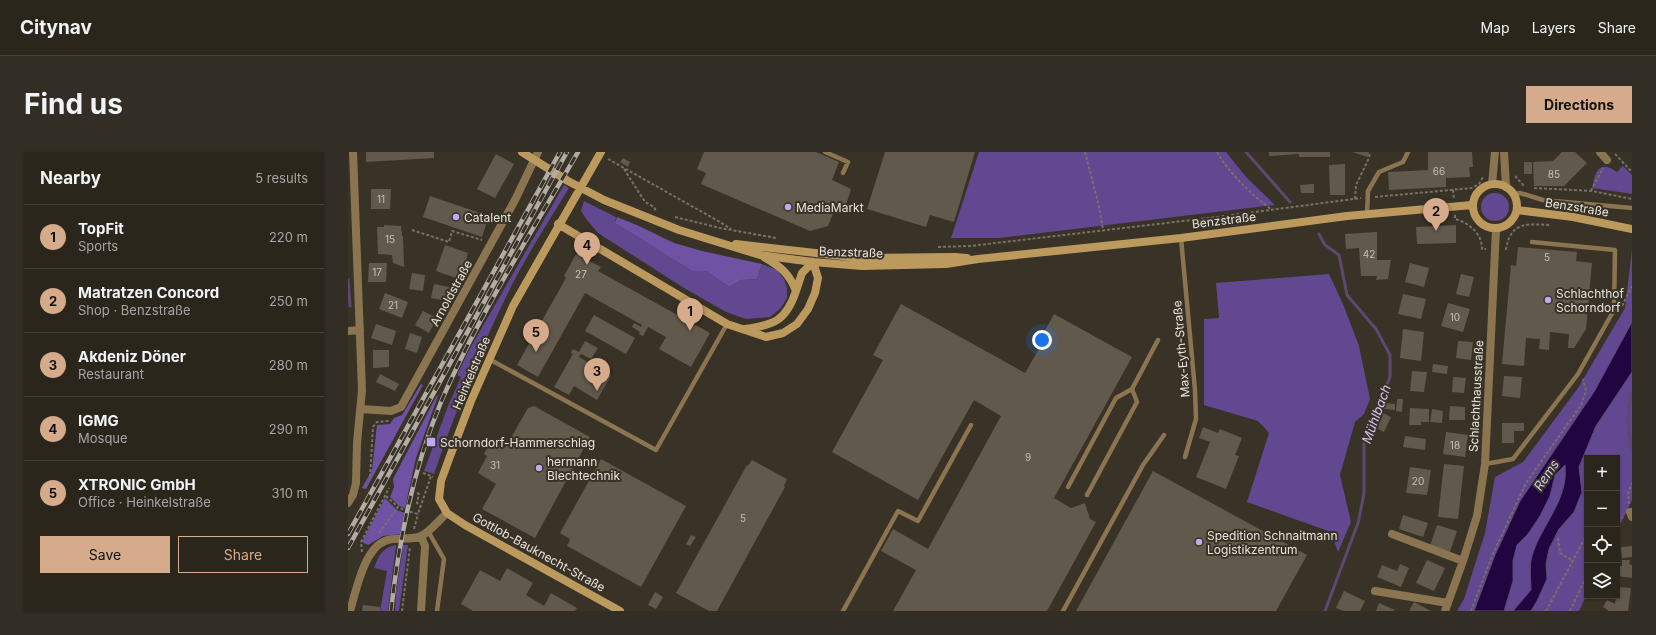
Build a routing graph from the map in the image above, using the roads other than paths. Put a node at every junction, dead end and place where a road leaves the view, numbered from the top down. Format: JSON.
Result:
{"nodes":[{"id":1,"x":353,"y":152,"type":"edge"},
{"id":2,"x":522,"y":152,"type":"edge"},
{"id":3,"x":538,"y":152,"type":"edge"},
{"id":4,"x":825,"y":152,"type":"edge"},
{"id":5,"x":1408,"y":152,"type":"edge"},
{"id":6,"x":1495,"y":152,"type":"edge"},
{"id":7,"x":1504,"y":152,"type":"edge"},
{"id":8,"x":1600,"y":152,"type":"edge"},
{"id":9,"x":600,"y":153,"type":"edge"},
{"id":10,"x":1607,"y":160,"type":"road end"},
{"id":11,"x":843,"y":173,"type":"dead end"},
{"id":12,"x":1492,"y":184,"type":"junction"},
{"id":13,"x":1506,"y":187,"type":"junction"},
{"id":14,"x":1514,"y":195,"type":"junction"},
{"id":15,"x":1472,"y":205,"type":"junction"},
{"id":16,"x":1632,"y":208,"type":"edge"},
{"id":17,"x":1517,"y":210,"type":"junction"},
{"id":18,"x":1367,"y":214,"type":"junction"},
{"id":19,"x":558,"y":224,"type":"junction"},
{"id":20,"x":1496,"y":229,"type":"junction"},
{"id":21,"x":1632,"y":229,"type":"edge"},
{"id":22,"x":1181,"y":238,"type":"junction"},
{"id":23,"x":1532,"y":242,"type":"dead end"},
{"id":24,"x":724,"y":243,"type":"junction"},
{"id":25,"x":760,"y":255,"type":"junction"},
{"id":26,"x":978,"y":259,"type":"junction"},
{"id":27,"x":813,"y":262,"type":"junction"},
{"id":28,"x":796,"y":291,"type":"junction"},
{"id":29,"x":727,"y":324,"type":"junction"},
{"id":30,"x":742,"y":329,"type":"junction"},
{"id":31,"x":360,"y":330,"type":"junction"},
{"id":32,"x":348,"y":331,"type":"edge"},
{"id":33,"x":1158,"y":340,"type":"dead end"},
{"id":34,"x":489,"y":359,"type":"junction"},
{"id":35,"x":1132,"y":389,"type":"junction"},
{"id":36,"x":361,"y":409,"type":"junction"},
{"id":37,"x":971,"y":425,"type":"dead end"},
{"id":38,"x":1164,"y":435,"type":"dead end"},
{"id":39,"x":1185,"y":457,"type":"dead end"},
{"id":40,"x":1485,"y":464,"type":"junction"},
{"id":41,"x":1068,"y":487,"type":"dead end"},
{"id":42,"x":1088,"y":495,"type":"dead end"},
{"id":43,"x":348,"y":503,"type":"edge"},
{"id":44,"x":447,"y":513,"type":"junction"},
{"id":45,"x":425,"y":534,"type":"junction"},
{"id":46,"x":1392,"y":534,"type":"dead end"},
{"id":47,"x":1463,"y":561,"type":"junction"},
{"id":48,"x":1375,"y":591,"type":"dead end"},
{"id":49,"x":1448,"y":603,"type":"junction"},
{"id":50,"x":350,"y":611,"type":"edge"},
{"id":51,"x":421,"y":611,"type":"edge"},
{"id":52,"x":437,"y":611,"type":"edge"},
{"id":53,"x":620,"y":611,"type":"edge"},
{"id":54,"x":843,"y":611,"type":"edge"},
{"id":55,"x":1063,"y":611,"type":"edge"},
{"id":56,"x":1445,"y":611,"type":"edge"}],
"edges":[{"from":1,"to":31,"type":"street"},
{"from":2,"to":24,"type":"main road","name":"Benzstraße"},
{"from":3,"to":36,"type":"street","name":"Arnoldstraße"},
{"from":4,"to":11,"type":"lane"},
{"from":5,"to":18,"type":"lane"},
{"from":6,"to":12,"type":"street"},
{"from":7,"to":13,"type":"street"},
{"from":8,"to":10,"type":"street"},
{"from":9,"to":19,"type":"main road","name":"Heinkelstraße"},
{"from":12,"to":13,"type":"main road"},
{"from":12,"to":15,"type":"main road"},
{"from":13,"to":14,"type":"main road"},
{"from":14,"to":16,"type":"lane"},
{"from":14,"to":17,"type":"main road"},
{"from":15,"to":18,"type":"main road","name":"Benzstraße"},
{"from":15,"to":20,"type":"main road"},
{"from":17,"to":20,"type":"main road"},
{"from":17,"to":21,"type":"main road","name":"Benzstraße"},
{"from":18,"to":22,"type":"main road","name":"Benzstraße"},
{"from":19,"to":29,"type":"main road"},
{"from":19,"to":34,"type":"main road","name":"Heinkelstraße"},
{"from":20,"to":40,"type":"street","name":"Schlachthausstraße"},
{"from":22,"to":26,"type":"main road","name":"Benzstraße"},
{"from":22,"to":39,"type":"lane","name":"Max-Eyth-Straße"},
{"from":23,"to":40,"type":"lane"},
{"from":24,"to":25,"type":"main road","name":"Benzstraße"},
{"from":24,"to":26,"type":"main road","name":"Benzstraße"},
{"from":25,"to":27,"type":"main road","name":"Benzstraße"},
{"from":25,"to":28,"type":"main road"},
{"from":26,"to":27,"type":"main road","name":"Benzstraße"},
{"from":27,"to":28,"type":"main road"},
{"from":27,"to":30,"type":"main road"},
{"from":28,"to":30,"type":"main road"},
{"from":29,"to":30,"type":"main road"},
{"from":29,"to":34,"type":"lane"},
{"from":31,"to":32,"type":"street"},
{"from":31,"to":36,"type":"street"},
{"from":33,"to":35,"type":"lane"},
{"from":34,"to":44,"type":"main road","name":"Heinkelstraße"},
{"from":35,"to":41,"type":"lane"},
{"from":35,"to":42,"type":"lane"},
{"from":36,"to":43,"type":"street"},
{"from":37,"to":54,"type":"lane"},
{"from":38,"to":55,"type":"lane"},
{"from":40,"to":47,"type":"street","name":"Schlachthausstraße"},
{"from":44,"to":45,"type":"street"},
{"from":44,"to":53,"type":"main road","name":"Gottlob-Bauknecht-Straße"},
{"from":45,"to":50,"type":"street"},
{"from":45,"to":51,"type":"street"},
{"from":45,"to":52,"type":"lane"},
{"from":46,"to":47,"type":"street"},
{"from":47,"to":49,"type":"street","name":"Schlachthausstraße"},
{"from":48,"to":49,"type":"street"},
{"from":49,"to":56,"type":"street","name":"Schlachthausstraße"}]}
